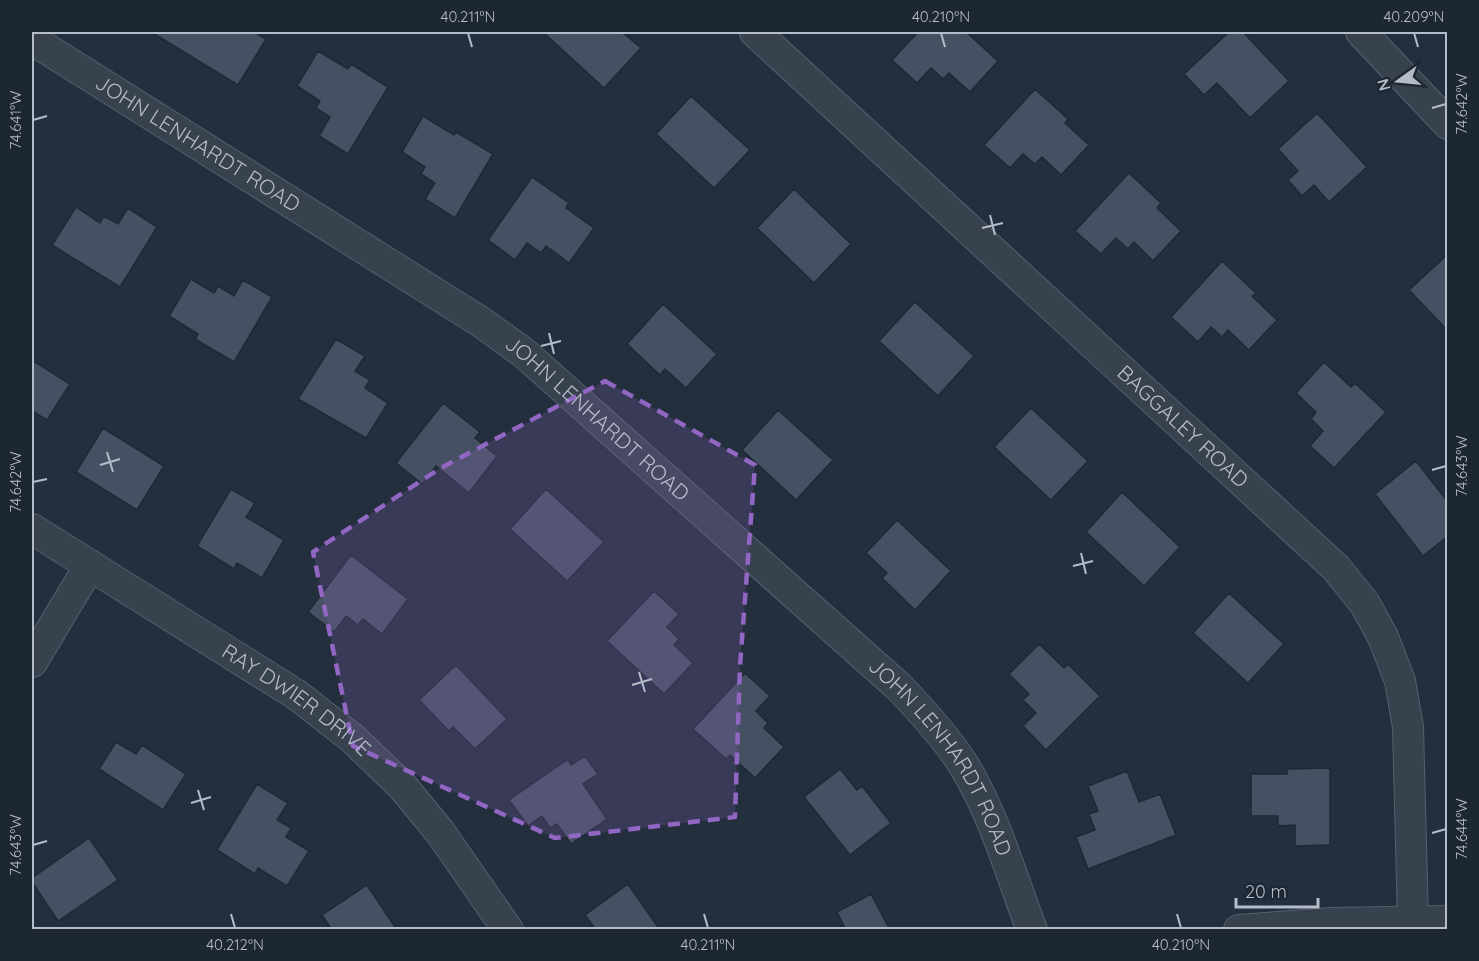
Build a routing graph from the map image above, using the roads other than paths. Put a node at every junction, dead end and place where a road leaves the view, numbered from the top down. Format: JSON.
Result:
{"nodes":[{"id":1,"x":755,"y":32,"type":"edge"},
{"id":2,"x":1361,"y":32,"type":"edge"},
{"id":3,"x":32,"y":36,"type":"edge"},
{"id":4,"x":1448,"y":124,"type":"edge"},
{"id":5,"x":32,"y":529,"type":"edge"},
{"id":6,"x":90,"y":565,"type":"junction"},
{"id":7,"x":32,"y":662,"type":"edge"},
{"id":8,"x":1448,"y":921,"type":"edge"},
{"id":9,"x":1413,"y":922,"type":"junction"},
{"id":10,"x":508,"y":930,"type":"edge"},
{"id":11,"x":1032,"y":930,"type":"edge"},
{"id":12,"x":1239,"y":930,"type":"edge"}],
"edges":[{"from":1,"to":9,"type":"street","name":"BAGGALEY ROAD"},
{"from":2,"to":4,"type":"street"},
{"from":3,"to":11,"type":"street","name":"JOHN LENHARDT ROAD"},
{"from":5,"to":6,"type":"street","name":"RAY DWIER DRIVE"},
{"from":6,"to":7,"type":"street"},
{"from":6,"to":10,"type":"street","name":"RAY DWIER DRIVE"},
{"from":8,"to":9,"type":"street"},
{"from":9,"to":12,"type":"street"}]}
